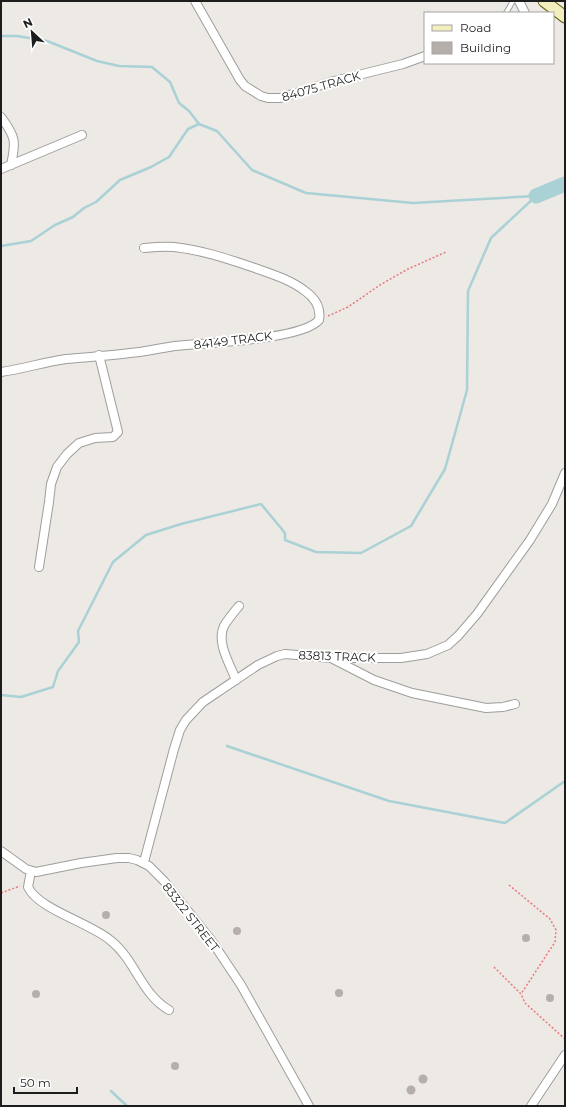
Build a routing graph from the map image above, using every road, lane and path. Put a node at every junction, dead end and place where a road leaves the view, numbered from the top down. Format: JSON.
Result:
{"nodes":[{"id":1,"x":195,"y":1,"type":"edge"},
{"id":2,"x":513,"y":1,"type":"edge"},
{"id":3,"x":519,"y":1,"type":"edge"},
{"id":4,"x":544,"y":1,"type":"edge"},
{"id":5,"x":507,"y":12,"type":"edge"},
{"id":6,"x":524,"y":12,"type":"edge"},
{"id":7,"x":565,"y":17,"type":"edge"},
{"id":8,"x":424,"y":56,"type":"edge"},
{"id":9,"x":1,"y":118,"type":"edge"},
{"id":10,"x":82,"y":135,"type":"dead end"},
{"id":11,"x":10,"y":165,"type":"junction"},
{"id":12,"x":1,"y":169,"type":"edge"},
{"id":13,"x":144,"y":248,"type":"dead end"},
{"id":14,"x":446,"y":252,"type":"dead end"},
{"id":15,"x":319,"y":320,"type":"junction"},
{"id":16,"x":99,"y":355,"type":"junction"},
{"id":17,"x":2,"y":375,"type":"edge"},
{"id":18,"x":565,"y":473,"type":"edge"},
{"id":19,"x":39,"y":567,"type":"dead end"},
{"id":20,"x":239,"y":606,"type":"dead end"},
{"id":21,"x":332,"y":658,"type":"junction"},
{"id":22,"x":236,"y":680,"type":"junction"},
{"id":23,"x":515,"y":704,"type":"dead end"},
{"id":24,"x":1,"y":851,"type":"edge"},
{"id":25,"x":144,"y":862,"type":"junction"},
{"id":26,"x":31,"y":871,"type":"junction"},
{"id":27,"x":28,"y":883,"type":"junction"},
{"id":28,"x":509,"y":885,"type":"dead end"},
{"id":29,"x":1,"y":893,"type":"edge"},
{"id":30,"x":494,"y":967,"type":"dead end"},
{"id":31,"x":521,"y":994,"type":"junction"},
{"id":32,"x":169,"y":1010,"type":"dead end"},
{"id":33,"x":565,"y":1039,"type":"edge"},
{"id":34,"x":565,"y":1055,"type":"edge"},
{"id":35,"x":309,"y":1106,"type":"edge"},
{"id":36,"x":531,"y":1106,"type":"edge"}],
"edges":[{"from":1,"to":8,"type":"street","name":"84075 TRACK"},
{"from":2,"to":5,"type":"lane"},
{"from":3,"to":6,"type":"street"},
{"from":4,"to":7,"type":"main road"},
{"from":9,"to":11,"type":"street"},
{"from":10,"to":11,"type":"street"},
{"from":11,"to":12,"type":"street"},
{"from":13,"to":15,"type":"street"},
{"from":14,"to":15,"type":"path"},
{"from":15,"to":16,"type":"street","name":"84149 TRACK"},
{"from":16,"to":17,"type":"street","name":"84149 TRACK"},
{"from":16,"to":19,"type":"street"},
{"from":18,"to":21,"type":"street","name":"83813 TRACK"},
{"from":20,"to":22,"type":"street"},
{"from":21,"to":22,"type":"street","name":"83813 TRACK"},
{"from":21,"to":23,"type":"street"},
{"from":22,"to":25,"type":"street","name":"83813 TRACK"},
{"from":24,"to":26,"type":"street"},
{"from":25,"to":26,"type":"street"},
{"from":25,"to":35,"type":"street","name":"83322 STREET"},
{"from":26,"to":27,"type":"street"},
{"from":27,"to":29,"type":"path"},
{"from":27,"to":32,"type":"street"},
{"from":28,"to":31,"type":"path"},
{"from":30,"to":31,"type":"path"},
{"from":31,"to":33,"type":"path"},
{"from":34,"to":36,"type":"street"}]}
